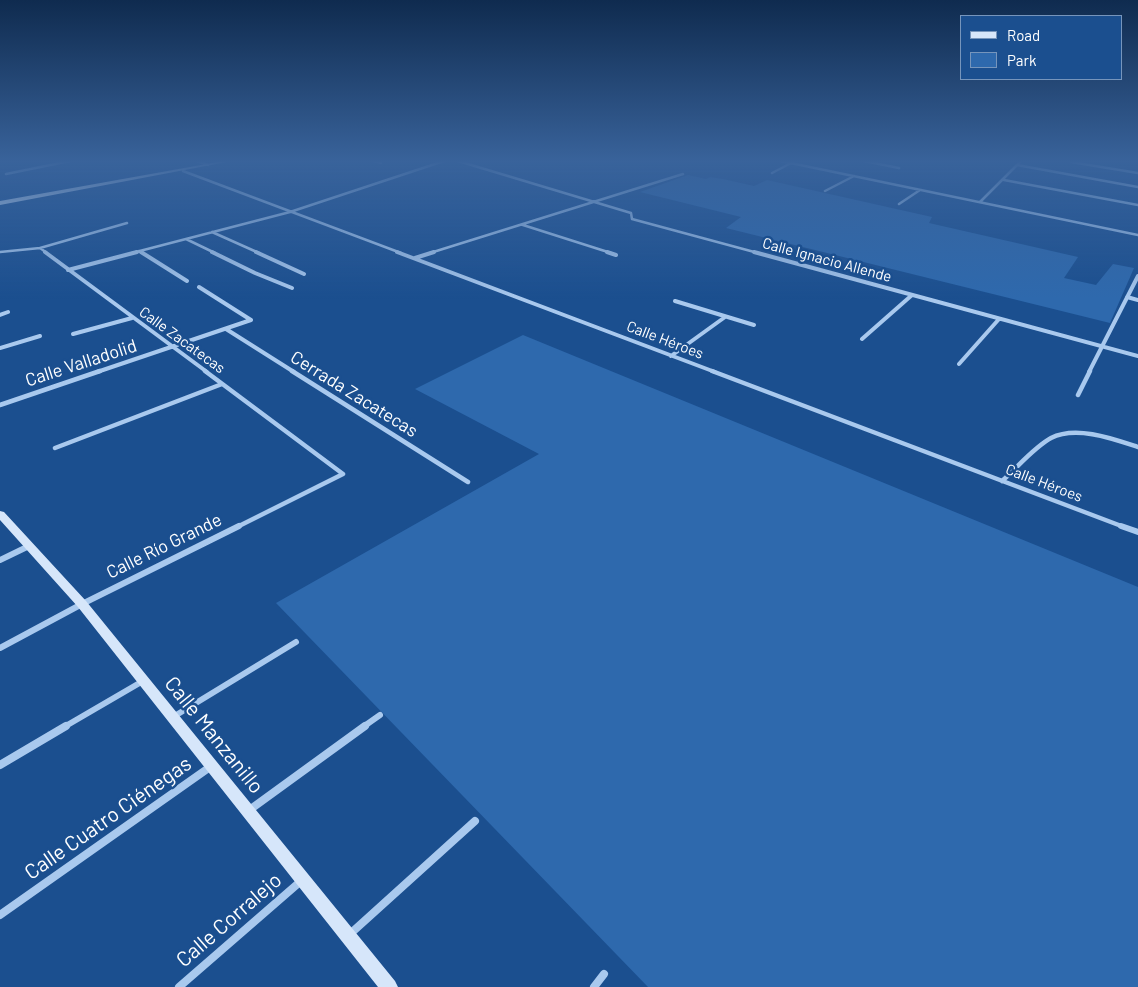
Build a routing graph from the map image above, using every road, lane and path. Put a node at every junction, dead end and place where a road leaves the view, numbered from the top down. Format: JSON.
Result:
{"nodes":[{"id":1,"x":277,"y":207,"type":"edge"},
{"id":2,"x":305,"y":207,"type":"edge"},
{"id":3,"x":581,"y":207,"type":"edge"},
{"id":4,"x":613,"y":207,"type":"edge"},
{"id":5,"x":1004,"y":207,"type":"edge"},
{"id":6,"x":290,"y":212,"type":"junction"},
{"id":7,"x":127,"y":222,"type":"dead end"},
{"id":8,"x":523,"y":225,"type":"junction"},
{"id":9,"x":212,"y":232,"type":"junction"},
{"id":10,"x":1138,"y":235,"type":"edge"},
{"id":11,"x":185,"y":239,"type":"junction"},
{"id":12,"x":40,"y":248,"type":"junction"},
{"id":13,"x":139,"y":251,"type":"junction"},
{"id":14,"x":0,"y":252,"type":"edge"},
{"id":15,"x":616,"y":255,"type":"dead end"},
{"id":16,"x":414,"y":258,"type":"junction"},
{"id":17,"x":68,"y":270,"type":"junction"},
{"id":18,"x":304,"y":274,"type":"dead end"},
{"id":19,"x":1138,"y":276,"type":"edge"},
{"id":20,"x":187,"y":281,"type":"dead end"},
{"id":21,"x":199,"y":287,"type":"dead end"},
{"id":22,"x":292,"y":288,"type":"dead end"},
{"id":23,"x":912,"y":295,"type":"junction"},
{"id":24,"x":1127,"y":297,"type":"junction"},
{"id":25,"x":1138,"y":300,"type":"edge"},
{"id":26,"x":675,"y":301,"type":"dead end"},
{"id":27,"x":8,"y":312,"type":"dead end"},
{"id":28,"x":0,"y":314,"type":"edge"},
{"id":29,"x":725,"y":317,"type":"junction"},
{"id":30,"x":132,"y":318,"type":"junction"},
{"id":31,"x":999,"y":318,"type":"junction"},
{"id":32,"x":754,"y":325,"type":"dead end"},
{"id":33,"x":226,"y":329,"type":"junction"},
{"id":34,"x":73,"y":334,"type":"dead end"},
{"id":35,"x":40,"y":336,"type":"dead end"},
{"id":36,"x":862,"y":339,"type":"dead end"},
{"id":37,"x":1103,"y":347,"type":"junction"},
{"id":38,"x":0,"y":348,"type":"edge"},
{"id":39,"x":171,"y":348,"type":"junction"},
{"id":40,"x":671,"y":356,"type":"junction"},
{"id":41,"x":1138,"y":356,"type":"edge"},
{"id":42,"x":959,"y":364,"type":"dead end"},
{"id":43,"x":222,"y":384,"type":"junction"},
{"id":44,"x":1078,"y":395,"type":"dead end"},
{"id":45,"x":0,"y":405,"type":"edge"},
{"id":46,"x":1138,"y":447,"type":"edge"},
{"id":47,"x":55,"y":448,"type":"dead end"},
{"id":48,"x":343,"y":474,"type":"joint"},
{"id":49,"x":1002,"y":481,"type":"junction"},
{"id":50,"x":468,"y":482,"type":"dead end"},
{"id":51,"x":0,"y":514,"type":"edge"},
{"id":52,"x":1138,"y":532,"type":"edge"},
{"id":53,"x":29,"y":546,"type":"junction"},
{"id":54,"x":0,"y":560,"type":"edge"},
{"id":55,"x":82,"y":604,"type":"junction"},
{"id":56,"x":296,"y":642,"type":"dead end"},
{"id":57,"x":0,"y":648,"type":"edge"},
{"id":58,"x":143,"y":681,"type":"junction"},
{"id":59,"x":380,"y":715,"type":"dead end"},
{"id":60,"x":172,"y":718,"type":"junction"},
{"id":61,"x":0,"y":765,"type":"edge"},
{"id":62,"x":212,"y":766,"type":"junction"},
{"id":63,"x":247,"y":811,"type":"junction"},
{"id":64,"x":475,"y":821,"type":"dead end"},
{"id":65,"x":302,"y":880,"type":"junction"},
{"id":66,"x":0,"y":915,"type":"edge"},
{"id":67,"x":346,"y":934,"type":"junction"},
{"id":68,"x":604,"y":974,"type":"dead end"},
{"id":69,"x":179,"y":987,"type":"edge"},
{"id":70,"x":389,"y":987,"type":"edge"},
{"id":71,"x":594,"y":987,"type":"edge"}],
"edges":[{"from":1,"to":6,"type":"street","name":"Calle Héroes"},
{"from":2,"to":6,"type":"street"},
{"from":3,"to":8,"type":"street"},
{"from":4,"to":23,"type":"street","name":"Calle Ignacio Allende"},
{"from":5,"to":10,"type":"street"},
{"from":6,"to":9,"type":"street"},
{"from":6,"to":16,"type":"street","name":"Calle Héroes"},
{"from":7,"to":12,"type":"street"},
{"from":8,"to":15,"type":"street"},
{"from":8,"to":16,"type":"street"},
{"from":9,"to":11,"type":"street"},
{"from":9,"to":18,"type":"street"},
{"from":11,"to":13,"type":"street"},
{"from":11,"to":22,"type":"street"},
{"from":12,"to":14,"type":"street"},
{"from":12,"to":17,"type":"street","name":"Calle Zacatecas"},
{"from":13,"to":17,"type":"street"},
{"from":13,"to":20,"type":"street"},
{"from":16,"to":40,"type":"street","name":"Calle Héroes"},
{"from":17,"to":30,"type":"street","name":"Calle Zacatecas"},
{"from":19,"to":24,"type":"street"},
{"from":21,"to":33,"type":"street","name":"Calle Valladolid"},
{"from":23,"to":31,"type":"street","name":"Calle Ignacio Allende"},
{"from":23,"to":36,"type":"street"},
{"from":24,"to":25,"type":"street"},
{"from":24,"to":37,"type":"street"},
{"from":26,"to":29,"type":"street"},
{"from":27,"to":28,"type":"street"},
{"from":29,"to":32,"type":"street"},
{"from":29,"to":40,"type":"street"},
{"from":30,"to":34,"type":"street"},
{"from":30,"to":39,"type":"street","name":"Calle Zacatecas"},
{"from":31,"to":37,"type":"street","name":"Calle Ignacio Allende"},
{"from":31,"to":42,"type":"street"},
{"from":33,"to":39,"type":"street","name":"Calle Valladolid"},
{"from":33,"to":50,"type":"street","name":"Cerrada Zacatecas"},
{"from":35,"to":38,"type":"street"},
{"from":37,"to":41,"type":"street","name":"Calle Ignacio Allende"},
{"from":37,"to":44,"type":"street"},
{"from":39,"to":43,"type":"street","name":"Calle Zacatecas"},
{"from":39,"to":45,"type":"street","name":"Calle Valladolid"},
{"from":40,"to":49,"type":"street","name":"Calle Héroes"},
{"from":43,"to":47,"type":"street"},
{"from":43,"to":48,"type":"street","name":"Calle Zacatecas"},
{"from":46,"to":49,"type":"street"},
{"from":48,"to":55,"type":"street","name":"Calle Río Grande"},
{"from":49,"to":52,"type":"street","name":"Calle Héroes"},
{"from":51,"to":53,"type":"street","name":"Calle Manzanillo"},
{"from":53,"to":54,"type":"street"},
{"from":53,"to":55,"type":"street","name":"Calle Manzanillo"},
{"from":55,"to":57,"type":"street","name":"Calle Río Grande"},
{"from":55,"to":58,"type":"street","name":"Calle Manzanillo"},
{"from":56,"to":60,"type":"street"},
{"from":58,"to":60,"type":"street","name":"Calle Manzanillo"},
{"from":58,"to":61,"type":"street"},
{"from":59,"to":63,"type":"street"},
{"from":60,"to":62,"type":"street","name":"Calle Manzanillo"},
{"from":62,"to":63,"type":"street","name":"Calle Manzanillo"},
{"from":62,"to":66,"type":"street","name":"Calle Cuatro Ciénegas"},
{"from":63,"to":65,"type":"street","name":"Calle Manzanillo"},
{"from":64,"to":67,"type":"street"},
{"from":65,"to":67,"type":"street","name":"Calle Manzanillo"},
{"from":65,"to":69,"type":"street","name":"Calle Corralejo"},
{"from":67,"to":70,"type":"street","name":"Calle Manzanillo"},
{"from":68,"to":71,"type":"street"}]}
